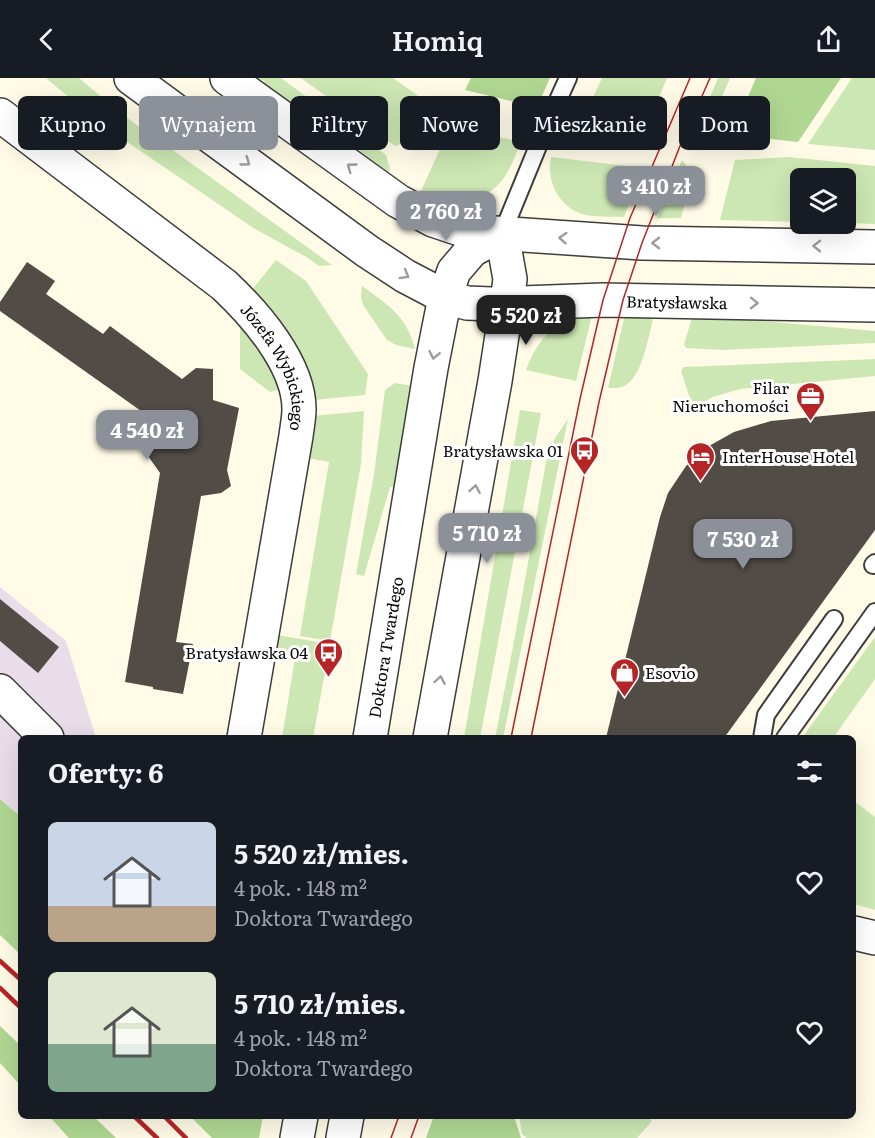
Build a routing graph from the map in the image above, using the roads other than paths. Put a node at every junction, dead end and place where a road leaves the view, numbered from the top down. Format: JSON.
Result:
{"nodes":[{"id":1,"x":131,"y":78,"type":"edge"},
{"id":2,"x":227,"y":78,"type":"edge"},
{"id":3,"x":568,"y":78,"type":"edge"},
{"id":4,"x":0,"y":115,"type":"edge"},
{"id":5,"x":502,"y":234,"type":"junction"},
{"id":6,"x":875,"y":247,"type":"edge"},
{"id":7,"x":445,"y":297,"type":"junction"},
{"id":8,"x":507,"y":303,"type":"junction"},
{"id":9,"x":875,"y":305,"type":"edge"},
{"id":10,"x":875,"y":612,"type":"edge"},
{"id":11,"x":834,"y":619,"type":"dead end"},
{"id":12,"x":0,"y":691,"type":"edge"},
{"id":13,"x":44,"y":735,"type":"edge"},
{"id":14,"x":245,"y":735,"type":"edge"},
{"id":15,"x":370,"y":735,"type":"edge"},
{"id":16,"x":431,"y":735,"type":"edge"},
{"id":17,"x":763,"y":735,"type":"edge"},
{"id":18,"x":787,"y":735,"type":"edge"},
{"id":19,"x":856,"y":933,"type":"edge"},
{"id":20,"x":875,"y":938,"type":"edge"},
{"id":21,"x":300,"y":1119,"type":"edge"},
{"id":22,"x":346,"y":1119,"type":"edge"},
{"id":23,"x":297,"y":1138,"type":"edge"},
{"id":24,"x":343,"y":1138,"type":"edge"}],
"edges":[{"from":1,"to":7,"type":"street","one_way":true},
{"from":5,"to":2,"type":"street","one_way":true},
{"from":3,"to":5,"type":"lane"},
{"from":4,"to":14,"type":"street","name":"Józefa Wybickiego"},
{"from":6,"to":5,"type":"street","one_way":true},
{"from":5,"to":7,"type":"street","name":"Doktora Twardego"},
{"from":5,"to":8,"type":"street"},
{"from":7,"to":8,"type":"street","name":"Bratysławska"},
{"from":7,"to":15,"type":"street","name":"Doktora Twardego","one_way":true},
{"from":8,"to":9,"type":"street","name":"Bratysławska","one_way":true},
{"from":16,"to":8,"type":"street","one_way":true},
{"from":10,"to":18,"type":"lane"},
{"from":11,"to":17,"type":"lane"},
{"from":12,"to":13,"type":"street"},
{"from":19,"to":20,"type":"street"},
{"from":21,"to":23,"type":"street"},
{"from":22,"to":24,"type":"street"}]}
